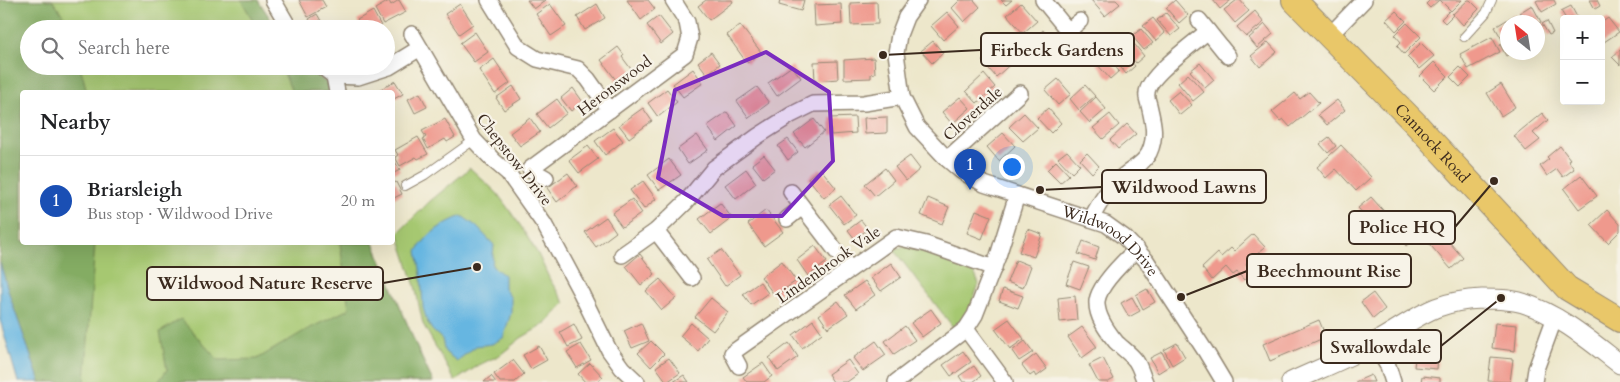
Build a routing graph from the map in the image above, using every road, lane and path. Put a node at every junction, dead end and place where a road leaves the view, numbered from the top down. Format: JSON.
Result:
{"nodes":[{"id":1,"x":273,"y":0,"type":"edge"},
{"id":2,"x":490,"y":0,"type":"edge"},
{"id":3,"x":918,"y":0,"type":"edge"},
{"id":4,"x":1044,"y":0,"type":"edge"},
{"id":5,"x":1294,"y":0,"type":"edge"},
{"id":6,"x":1492,"y":0,"type":"edge"},
{"id":7,"x":675,"y":1,"type":"edge"},
{"id":8,"x":1360,"y":2,"type":"edge"},
{"id":9,"x":285,"y":20,"type":"edge"},
{"id":10,"x":1080,"y":21,"type":"dead end"},
{"id":11,"x":412,"y":34,"type":"dead end"},
{"id":12,"x":1329,"y":36,"type":"junction"},
{"id":13,"x":1464,"y":37,"type":"dead end"},
{"id":14,"x":420,"y":48,"type":"junction"},
{"id":15,"x":1228,"y":56,"type":"dead end"},
{"id":16,"x":395,"y":63,"type":"edge"},
{"id":17,"x":364,"y":75,"type":"edge"},
{"id":18,"x":334,"y":76,"type":"joint"},
{"id":19,"x":338,"y":90,"type":"edge"},
{"id":20,"x":1020,"y":93,"type":"dead end"},
{"id":21,"x":902,"y":97,"type":"junction"},
{"id":22,"x":610,"y":110,"type":"junction"},
{"id":23,"x":474,"y":140,"type":"junction"},
{"id":24,"x":947,"y":159,"type":"junction"},
{"id":25,"x":546,"y":178,"type":"dead end"},
{"id":26,"x":405,"y":186,"type":"dead end"},
{"id":27,"x":791,"y":192,"type":"dead end"},
{"id":28,"x":1017,"y":195,"type":"junction"},
{"id":29,"x":802,"y":207,"type":"junction"},
{"id":30,"x":787,"y":219,"type":"dead end"},
{"id":31,"x":1091,"y":219,"type":"junction"},
{"id":32,"x":656,"y":231,"type":"junction"},
{"id":33,"x":1137,"y":249,"type":"junction"},
{"id":34,"x":622,"y":255,"type":"dead end"},
{"id":35,"x":994,"y":268,"type":"junction"},
{"id":36,"x":850,"y":269,"type":"junction"},
{"id":37,"x":692,"y":278,"type":"dead end"},
{"id":38,"x":1555,"y":317,"type":"junction"},
{"id":39,"x":1620,"y":320,"type":"edge"},
{"id":40,"x":966,"y":329,"type":"junction"},
{"id":41,"x":1374,"y":343,"type":"junction"},
{"id":42,"x":1620,"y":364,"type":"edge"},
{"id":43,"x":739,"y":366,"type":"dead end"},
{"id":44,"x":637,"y":382,"type":"edge"},
{"id":45,"x":896,"y":382,"type":"edge"},
{"id":46,"x":1005,"y":382,"type":"edge"},
{"id":47,"x":1145,"y":382,"type":"edge"},
{"id":48,"x":1224,"y":382,"type":"edge"},
{"id":49,"x":1291,"y":382,"type":"edge"},
{"id":50,"x":1393,"y":382,"type":"edge"},
{"id":51,"x":1534,"y":382,"type":"edge"}],
"edges":[{"from":1,"to":9,"type":"street"},
{"from":2,"to":22,"type":"street"},
{"from":3,"to":21,"type":"street","name":"Wildwood Drive"},
{"from":4,"to":10,"type":"street"},
{"from":5,"to":12,"type":"main road","name":"Cannock Road"},
{"from":6,"to":13,"type":"lane"},
{"from":7,"to":22,"type":"street","name":"Heronswood"},
{"from":8,"to":12,"type":"street"},
{"from":11,"to":14,"type":"street","name":"Chepstow Drive"},
{"from":12,"to":39,"type":"main road","name":"Cannock Road"},
{"from":14,"to":16,"type":"street"},
{"from":14,"to":23,"type":"street","name":"Chepstow Drive"},
{"from":15,"to":31,"type":"street"},
{"from":17,"to":18,"type":"street"},
{"from":18,"to":19,"type":"street"},
{"from":20,"to":24,"type":"street","name":"Cloverdale"},
{"from":21,"to":24,"type":"street","name":"Wildwood Drive"},
{"from":21,"to":32,"type":"street"},
{"from":22,"to":25,"type":"street","name":"Heronswood"},
{"from":23,"to":26,"type":"lane"},
{"from":23,"to":44,"type":"street","name":"Chepstow Drive"},
{"from":24,"to":28,"type":"street","name":"Wildwood Drive"},
{"from":27,"to":29,"type":"street"},
{"from":28,"to":31,"type":"street","name":"Wildwood Drive"},
{"from":28,"to":35,"type":"street"},
{"from":29,"to":30,"type":"street"},
{"from":29,"to":36,"type":"street"},
{"from":31,"to":33,"type":"street","name":"Wildwood Drive"},
{"from":32,"to":34,"type":"street"},
{"from":32,"to":37,"type":"street"},
{"from":33,"to":47,"type":"street"},
{"from":33,"to":48,"type":"street","name":"Wildwood Drive"},
{"from":35,"to":36,"type":"street","name":"Lindenbrook Vale"},
{"from":35,"to":40,"type":"street"},
{"from":36,"to":43,"type":"street","name":"Lindenbrook Vale"},
{"from":38,"to":41,"type":"street"},
{"from":38,"to":42,"type":"street"},
{"from":38,"to":51,"type":"street"},
{"from":40,"to":45,"type":"street"},
{"from":40,"to":46,"type":"street"},
{"from":41,"to":49,"type":"street"},
{"from":41,"to":50,"type":"street"}]}
